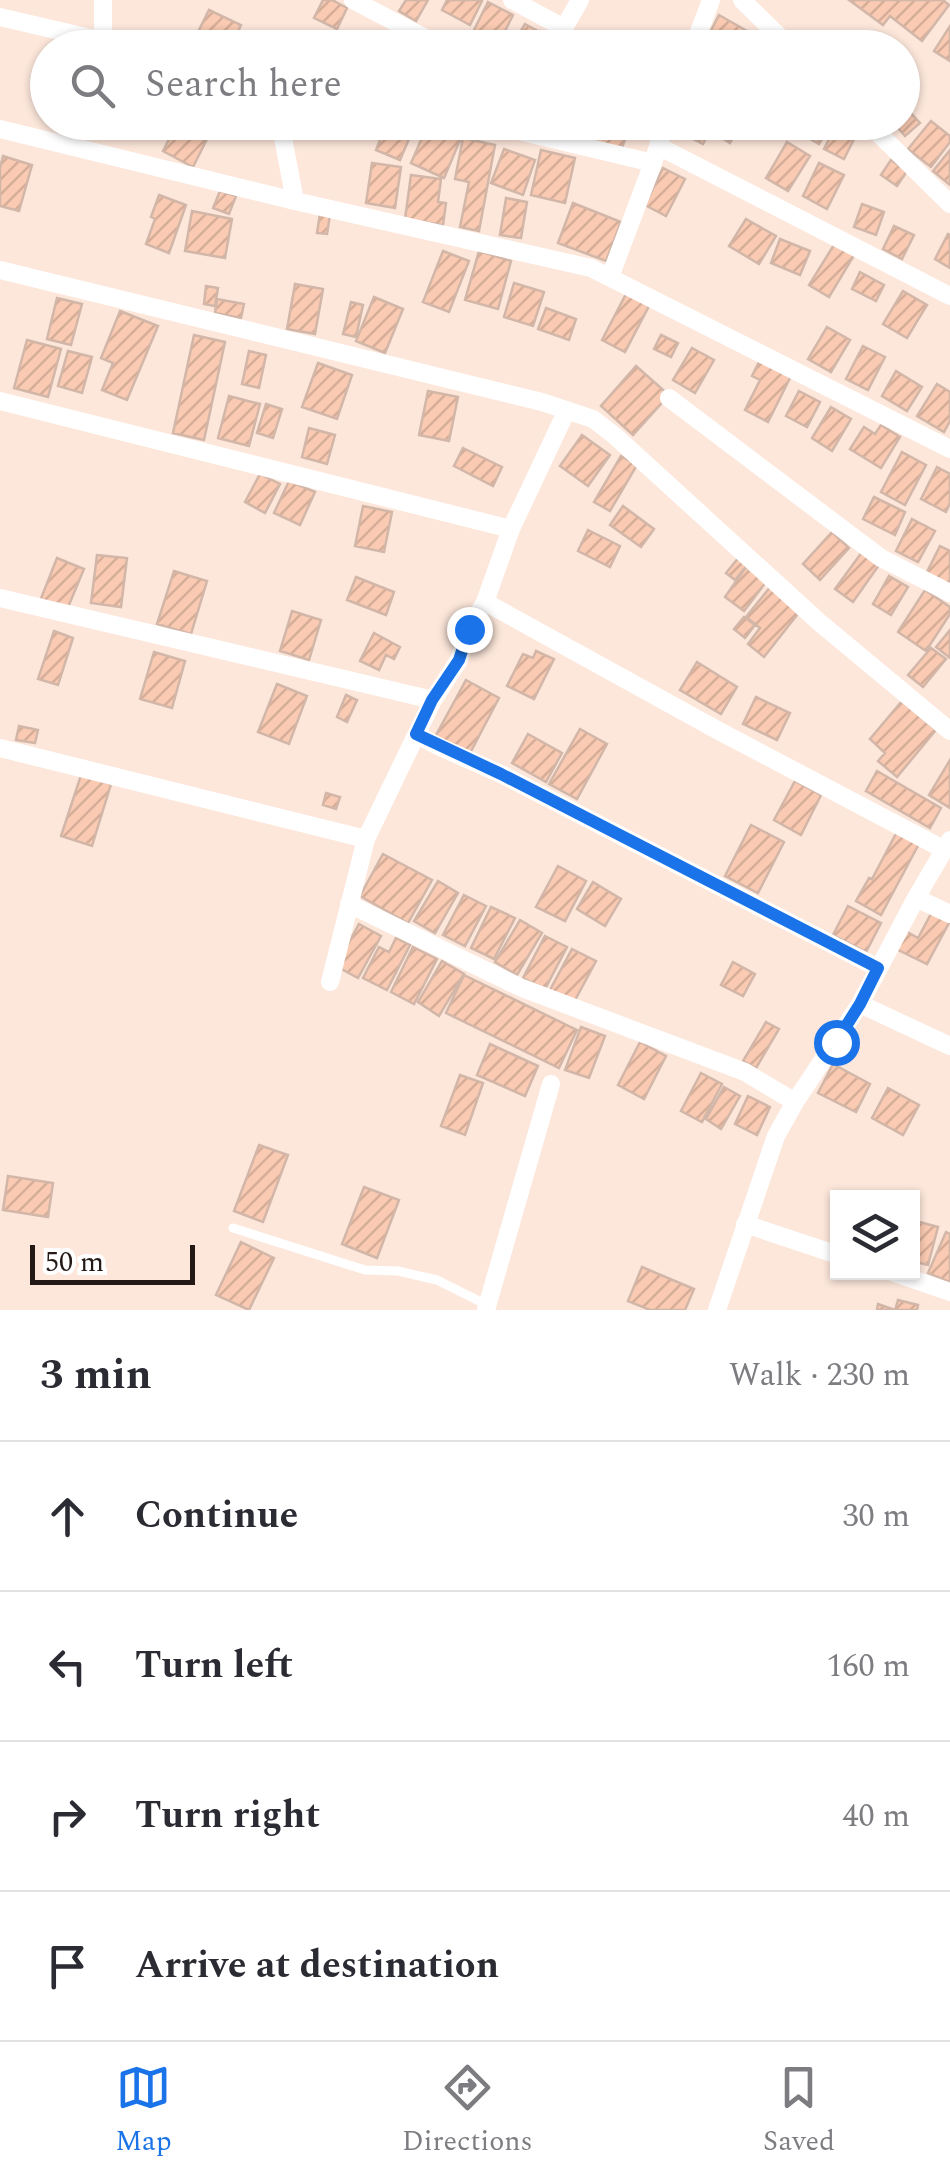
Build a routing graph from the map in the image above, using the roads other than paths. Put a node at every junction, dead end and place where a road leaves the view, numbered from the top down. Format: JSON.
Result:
{"nodes":[{"id":1,"x":103,"y":0,"type":"edge"},
{"id":2,"x":353,"y":0,"type":"edge"},
{"id":3,"x":512,"y":0,"type":"edge"},
{"id":4,"x":580,"y":0,"type":"edge"},
{"id":5,"x":711,"y":0,"type":"edge"},
{"id":6,"x":742,"y":0,"type":"edge"},
{"id":7,"x":0,"y":17,"type":"edge"},
{"id":8,"x":564,"y":28,"type":"joint"},
{"id":9,"x":56,"y":30,"type":"edge"},
{"id":10,"x":103,"y":30,"type":"edge"},
{"id":11,"x":410,"y":30,"type":"edge"},
{"id":12,"x":700,"y":30,"type":"edge"},
{"id":13,"x":773,"y":30,"type":"edge"},
{"id":14,"x":0,"y":129,"type":"edge"},
{"id":15,"x":30,"y":136,"type":"edge"},
{"id":16,"x":45,"y":140,"type":"edge"},
{"id":17,"x":283,"y":140,"type":"edge"},
{"id":18,"x":593,"y":140,"type":"edge"},
{"id":19,"x":660,"y":140,"type":"edge"},
{"id":20,"x":885,"y":140,"type":"edge"},
{"id":21,"x":655,"y":154,"type":"junction"},
{"id":22,"x":295,"y":201,"type":"junction"},
{"id":23,"x":950,"y":204,"type":"edge"},
{"id":24,"x":0,"y":270,"type":"edge"},
{"id":25,"x":610,"y":277,"type":"junction"},
{"id":26,"x":950,"y":296,"type":"edge"},
{"id":27,"x":669,"y":398,"type":"dead end"},
{"id":28,"x":0,"y":400,"type":"edge"},
{"id":29,"x":566,"y":410,"type":"junction"},
{"id":30,"x":950,"y":449,"type":"edge"},
{"id":31,"x":511,"y":528,"type":"junction"},
{"id":32,"x":950,"y":593,"type":"edge"},
{"id":33,"x":0,"y":598,"type":"edge"},
{"id":34,"x":485,"y":602,"type":"junction"},
{"id":35,"x":432,"y":700,"type":"junction"},
{"id":36,"x":950,"y":731,"type":"edge"},
{"id":37,"x":416,"y":734,"type":"junction"},
{"id":38,"x":0,"y":748,"type":"edge"},
{"id":39,"x":366,"y":839,"type":"junction"},
{"id":40,"x":947,"y":844,"type":"edge"},
{"id":41,"x":916,"y":898,"type":"junction"},
{"id":42,"x":350,"y":904,"type":"junction"},
{"id":43,"x":950,"y":914,"type":"edge"},
{"id":44,"x":878,"y":968,"type":"junction"},
{"id":45,"x":330,"y":982,"type":"dead end"},
{"id":46,"x":860,"y":1004,"type":"junction"},
{"id":47,"x":950,"y":1046,"type":"edge"},
{"id":48,"x":551,"y":1084,"type":"dead end"},
{"id":49,"x":794,"y":1102,"type":"junction"},
{"id":50,"x":744,"y":1224,"type":"junction"},
{"id":51,"x":233,"y":1228,"type":"dead end"},
{"id":52,"x":830,"y":1251,"type":"edge"},
{"id":53,"x":915,"y":1280,"type":"edge"},
{"id":54,"x":950,"y":1292,"type":"edge"},
{"id":55,"x":487,"y":1308,"type":"edge"},
{"id":56,"x":717,"y":1310,"type":"edge"}],
"edges":[{"from":1,"to":10,"type":"street"},
{"from":2,"to":11,"type":"street"},
{"from":3,"to":8,"type":"street"},
{"from":4,"to":8,"type":"street"},
{"from":5,"to":12,"type":"street"},
{"from":6,"to":13,"type":"street"},
{"from":7,"to":9,"type":"street"},
{"from":14,"to":15,"type":"street"},
{"from":16,"to":22,"type":"street"},
{"from":17,"to":22,"type":"street"},
{"from":18,"to":21,"type":"street"},
{"from":19,"to":21,"type":"street"},
{"from":20,"to":23,"type":"street"},
{"from":21,"to":25,"type":"street"},
{"from":21,"to":26,"type":"street"},
{"from":22,"to":25,"type":"street"},
{"from":24,"to":29,"type":"street"},
{"from":25,"to":30,"type":"street"},
{"from":27,"to":32,"type":"street"},
{"from":28,"to":31,"type":"street"},
{"from":29,"to":31,"type":"street"},
{"from":29,"to":36,"type":"street"},
{"from":31,"to":34,"type":"street"},
{"from":33,"to":35,"type":"street"},
{"from":34,"to":35,"type":"street"},
{"from":34,"to":40,"type":"street"},
{"from":35,"to":37,"type":"street"},
{"from":37,"to":39,"type":"street"},
{"from":37,"to":44,"type":"street"},
{"from":38,"to":39,"type":"street"},
{"from":39,"to":42,"type":"street"},
{"from":40,"to":41,"type":"street"},
{"from":41,"to":43,"type":"street"},
{"from":41,"to":44,"type":"street"},
{"from":42,"to":45,"type":"street"},
{"from":42,"to":49,"type":"street"},
{"from":44,"to":46,"type":"street"},
{"from":46,"to":47,"type":"street"},
{"from":46,"to":49,"type":"street"},
{"from":48,"to":55,"type":"street"},
{"from":49,"to":50,"type":"street"},
{"from":50,"to":52,"type":"street"},
{"from":50,"to":56,"type":"street"},
{"from":51,"to":55,"type":"lane"},
{"from":53,"to":54,"type":"street"}]}
